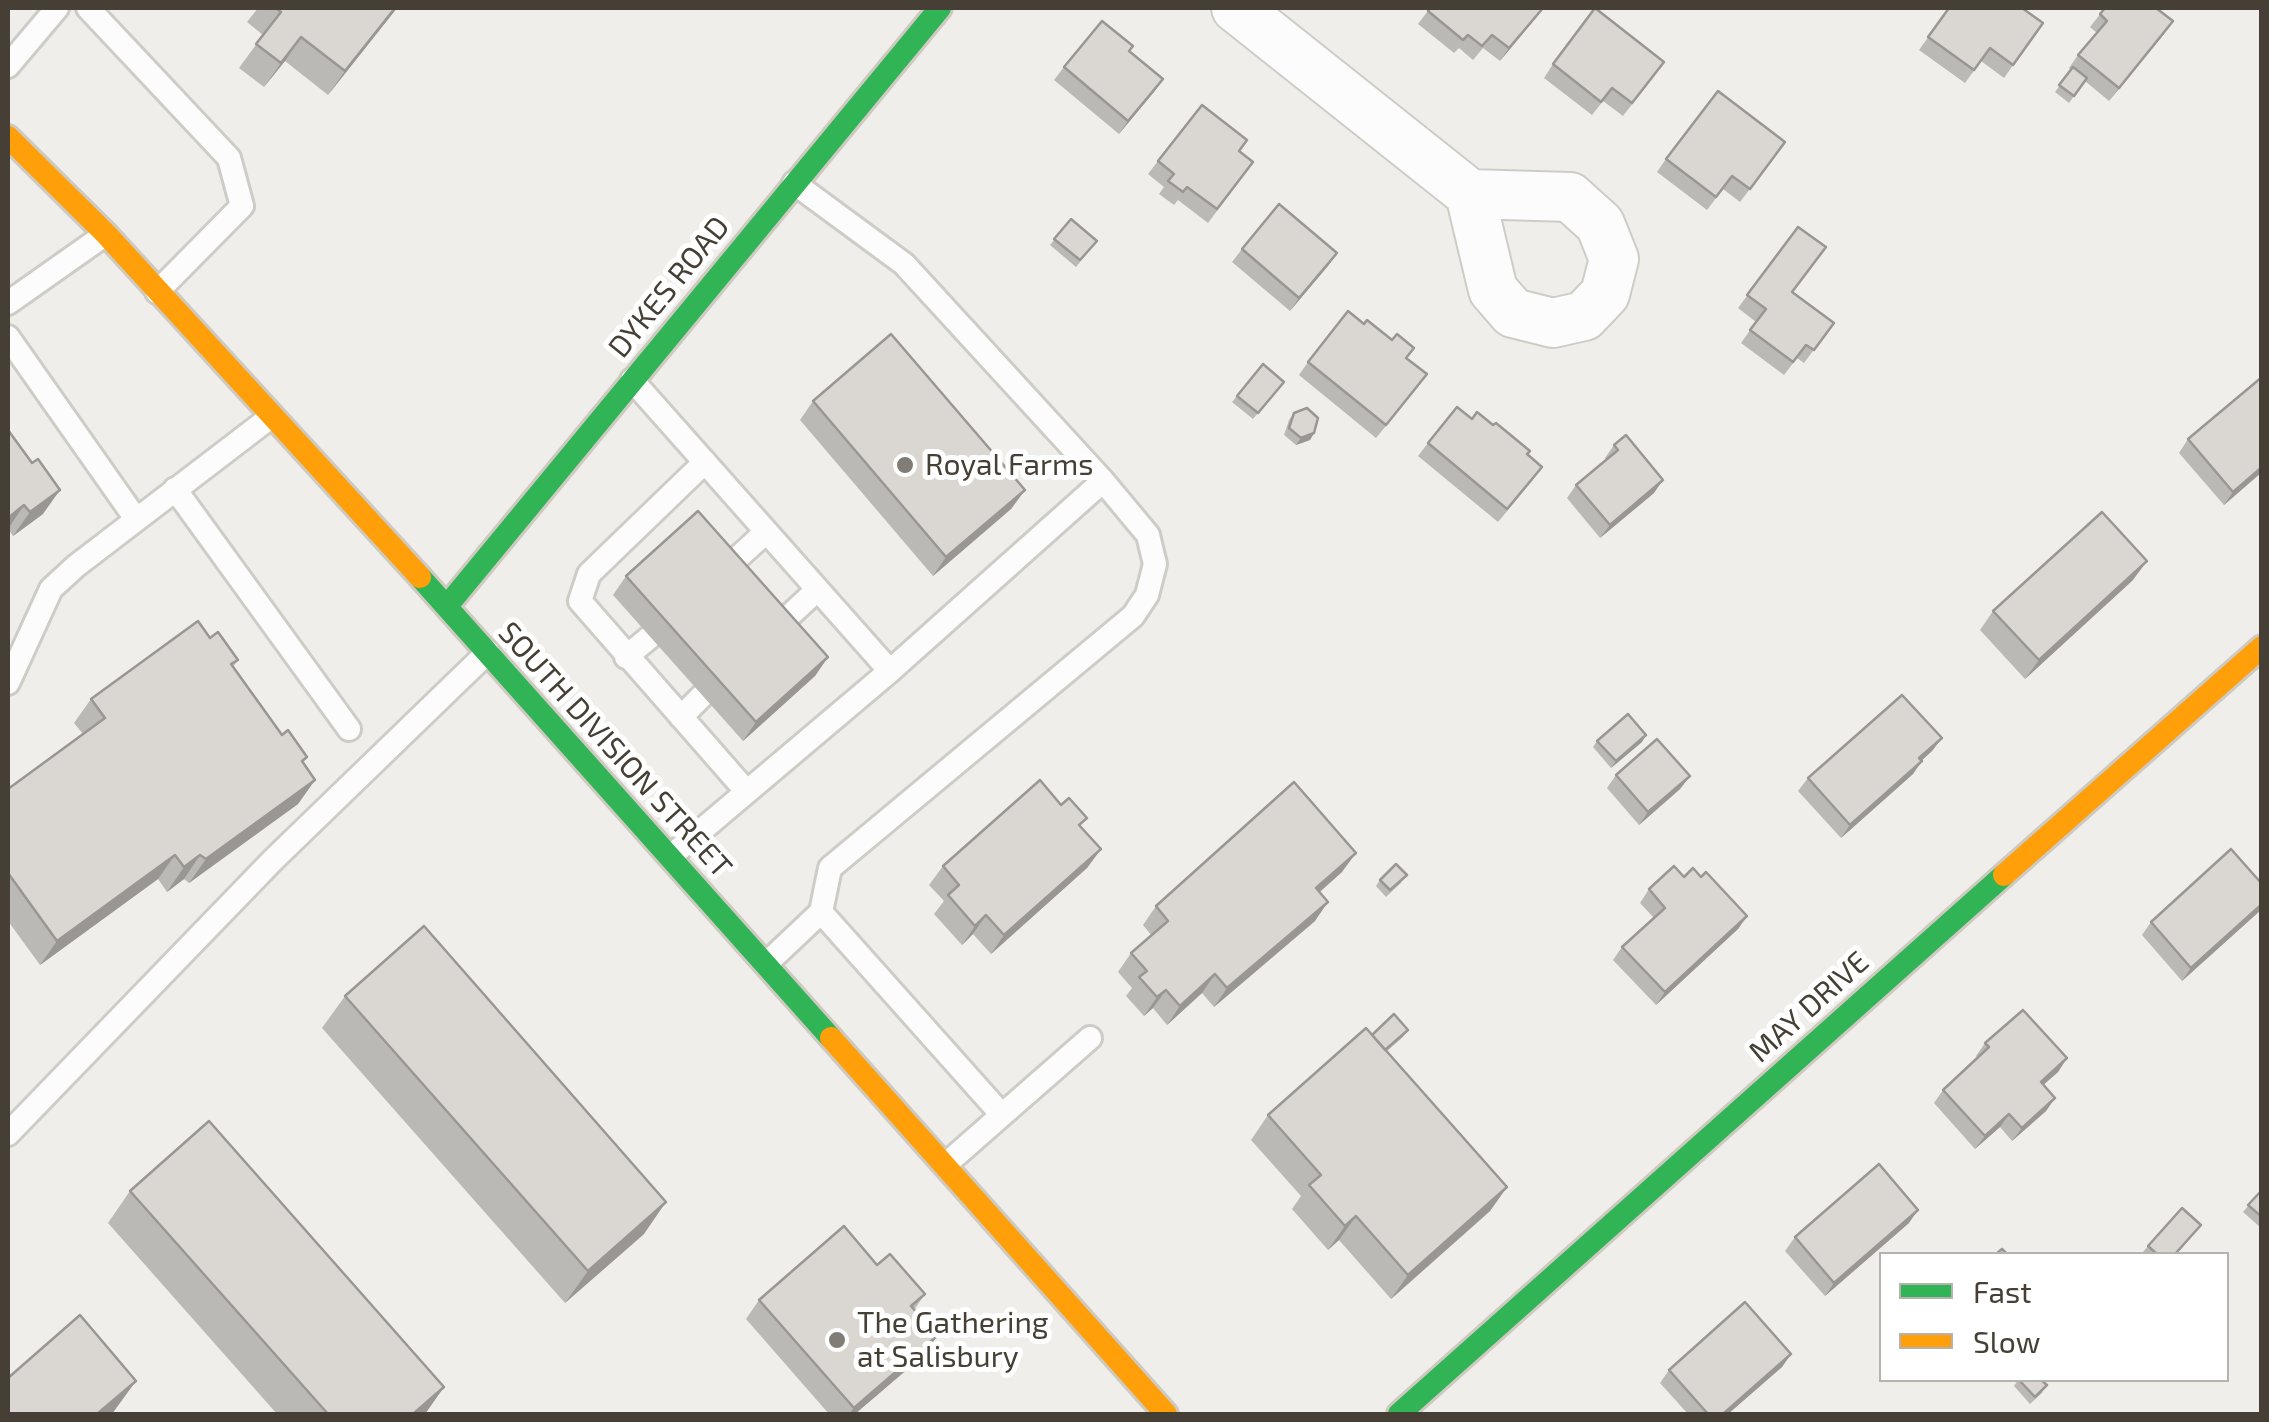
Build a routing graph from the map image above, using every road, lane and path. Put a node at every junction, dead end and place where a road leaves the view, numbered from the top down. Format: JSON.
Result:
{"nodes":[{"id":1,"x":57,"y":8,"type":"edge"},
{"id":2,"x":88,"y":8,"type":"edge"},
{"id":3,"x":940,"y":8,"type":"edge"},
{"id":4,"x":1236,"y":8,"type":"edge"},
{"id":5,"x":8,"y":66,"type":"edge"},
{"id":6,"x":8,"y":137,"type":"edge"},
{"id":7,"x":794,"y":183,"type":"junction"},
{"id":8,"x":1470,"y":194,"type":"dead end"},
{"id":9,"x":106,"y":234,"type":"junction"},
{"id":10,"x":156,"y":292,"type":"junction"},
{"id":11,"x":8,"y":303,"type":"edge"},
{"id":12,"x":8,"y":337,"type":"edge"},
{"id":13,"x":632,"y":380,"type":"junction"},
{"id":14,"x":272,"y":416,"type":"junction"},
{"id":15,"x":705,"y":462,"type":"junction"},
{"id":16,"x":1103,"y":481,"type":"junction"},
{"id":17,"x":176,"y":489,"type":"junction"},
{"id":18,"x":136,"y":519,"type":"junction"},
{"id":19,"x":766,"y":532,"type":"junction"},
{"id":20,"x":722,"y":572,"type":"edge"},
{"id":21,"x":818,"y":590,"type":"junction"},
{"id":22,"x":447,"y":606,"type":"junction"},
{"id":23,"x":774,"y":630,"type":"edge"},
{"id":24,"x":650,"y":636,"type":"edge"},
{"id":25,"x":2262,"y":647,"type":"edge"},
{"id":26,"x":488,"y":652,"type":"junction"},
{"id":27,"x":626,"y":656,"type":"junction"},
{"id":28,"x":890,"y":671,"type":"junction"},
{"id":29,"x":8,"y":683,"type":"edge"},
{"id":30,"x":702,"y":696,"type":"edge"},
{"id":31,"x":680,"y":717,"type":"junction"},
{"id":32,"x":349,"y":729,"type":"dead end"},
{"id":33,"x":747,"y":792,"type":"junction"},
{"id":34,"x":671,"y":856,"type":"junction"},
{"id":35,"x":821,"y":912,"type":"junction"},
{"id":36,"x":766,"y":964,"type":"junction"},
{"id":37,"x":1090,"y":1038,"type":"dead end"},
{"id":38,"x":1002,"y":1115,"type":"junction"},
{"id":39,"x":8,"y":1134,"type":"edge"},
{"id":40,"x":945,"y":1166,"type":"junction"},
{"id":41,"x":1166,"y":1414,"type":"edge"},
{"id":42,"x":1399,"y":1414,"type":"edge"}],
"edges":[{"from":1,"to":5,"type":"lane"},
{"from":2,"to":10,"type":"lane"},
{"from":3,"to":7,"type":"street","name":"DYKES ROAD"},
{"from":4,"to":8,"type":"street"},
{"from":6,"to":9,"type":"street","name":"SOUTH DIVISION STREET"},
{"from":7,"to":13,"type":"street","name":"DYKES ROAD"},
{"from":7,"to":16,"type":"lane"},
{"from":9,"to":10,"type":"street","name":"SOUTH DIVISION STREET"},
{"from":9,"to":11,"type":"lane"},
{"from":10,"to":14,"type":"street","name":"SOUTH DIVISION STREET"},
{"from":12,"to":18,"type":"lane"},
{"from":13,"to":15,"type":"lane"},
{"from":13,"to":22,"type":"street","name":"DYKES ROAD"},
{"from":14,"to":17,"type":"lane"},
{"from":14,"to":22,"type":"street","name":"SOUTH DIVISION STREET"},
{"from":15,"to":19,"type":"lane"},
{"from":15,"to":27,"type":"lane"},
{"from":16,"to":28,"type":"lane"},
{"from":16,"to":35,"type":"lane"},
{"from":17,"to":18,"type":"lane"},
{"from":17,"to":32,"type":"lane"},
{"from":18,"to":29,"type":"lane"},
{"from":19,"to":20,"type":"lane"},
{"from":19,"to":21,"type":"lane"},
{"from":21,"to":23,"type":"lane"},
{"from":21,"to":28,"type":"lane"},
{"from":22,"to":26,"type":"street","name":"SOUTH DIVISION STREET"},
{"from":24,"to":27,"type":"lane"},
{"from":25,"to":42,"type":"street","name":"MAY DRIVE"},
{"from":26,"to":34,"type":"street","name":"SOUTH DIVISION STREET"},
{"from":26,"to":39,"type":"lane"},
{"from":27,"to":31,"type":"lane"},
{"from":28,"to":33,"type":"lane"},
{"from":30,"to":31,"type":"lane"},
{"from":31,"to":33,"type":"lane"},
{"from":33,"to":34,"type":"lane"},
{"from":34,"to":36,"type":"street","name":"SOUTH DIVISION STREET"},
{"from":35,"to":36,"type":"lane"},
{"from":35,"to":38,"type":"lane"},
{"from":36,"to":40,"type":"street","name":"SOUTH DIVISION STREET"},
{"from":37,"to":38,"type":"lane"},
{"from":38,"to":40,"type":"lane"},
{"from":40,"to":41,"type":"street","name":"SOUTH DIVISION STREET"}]}
